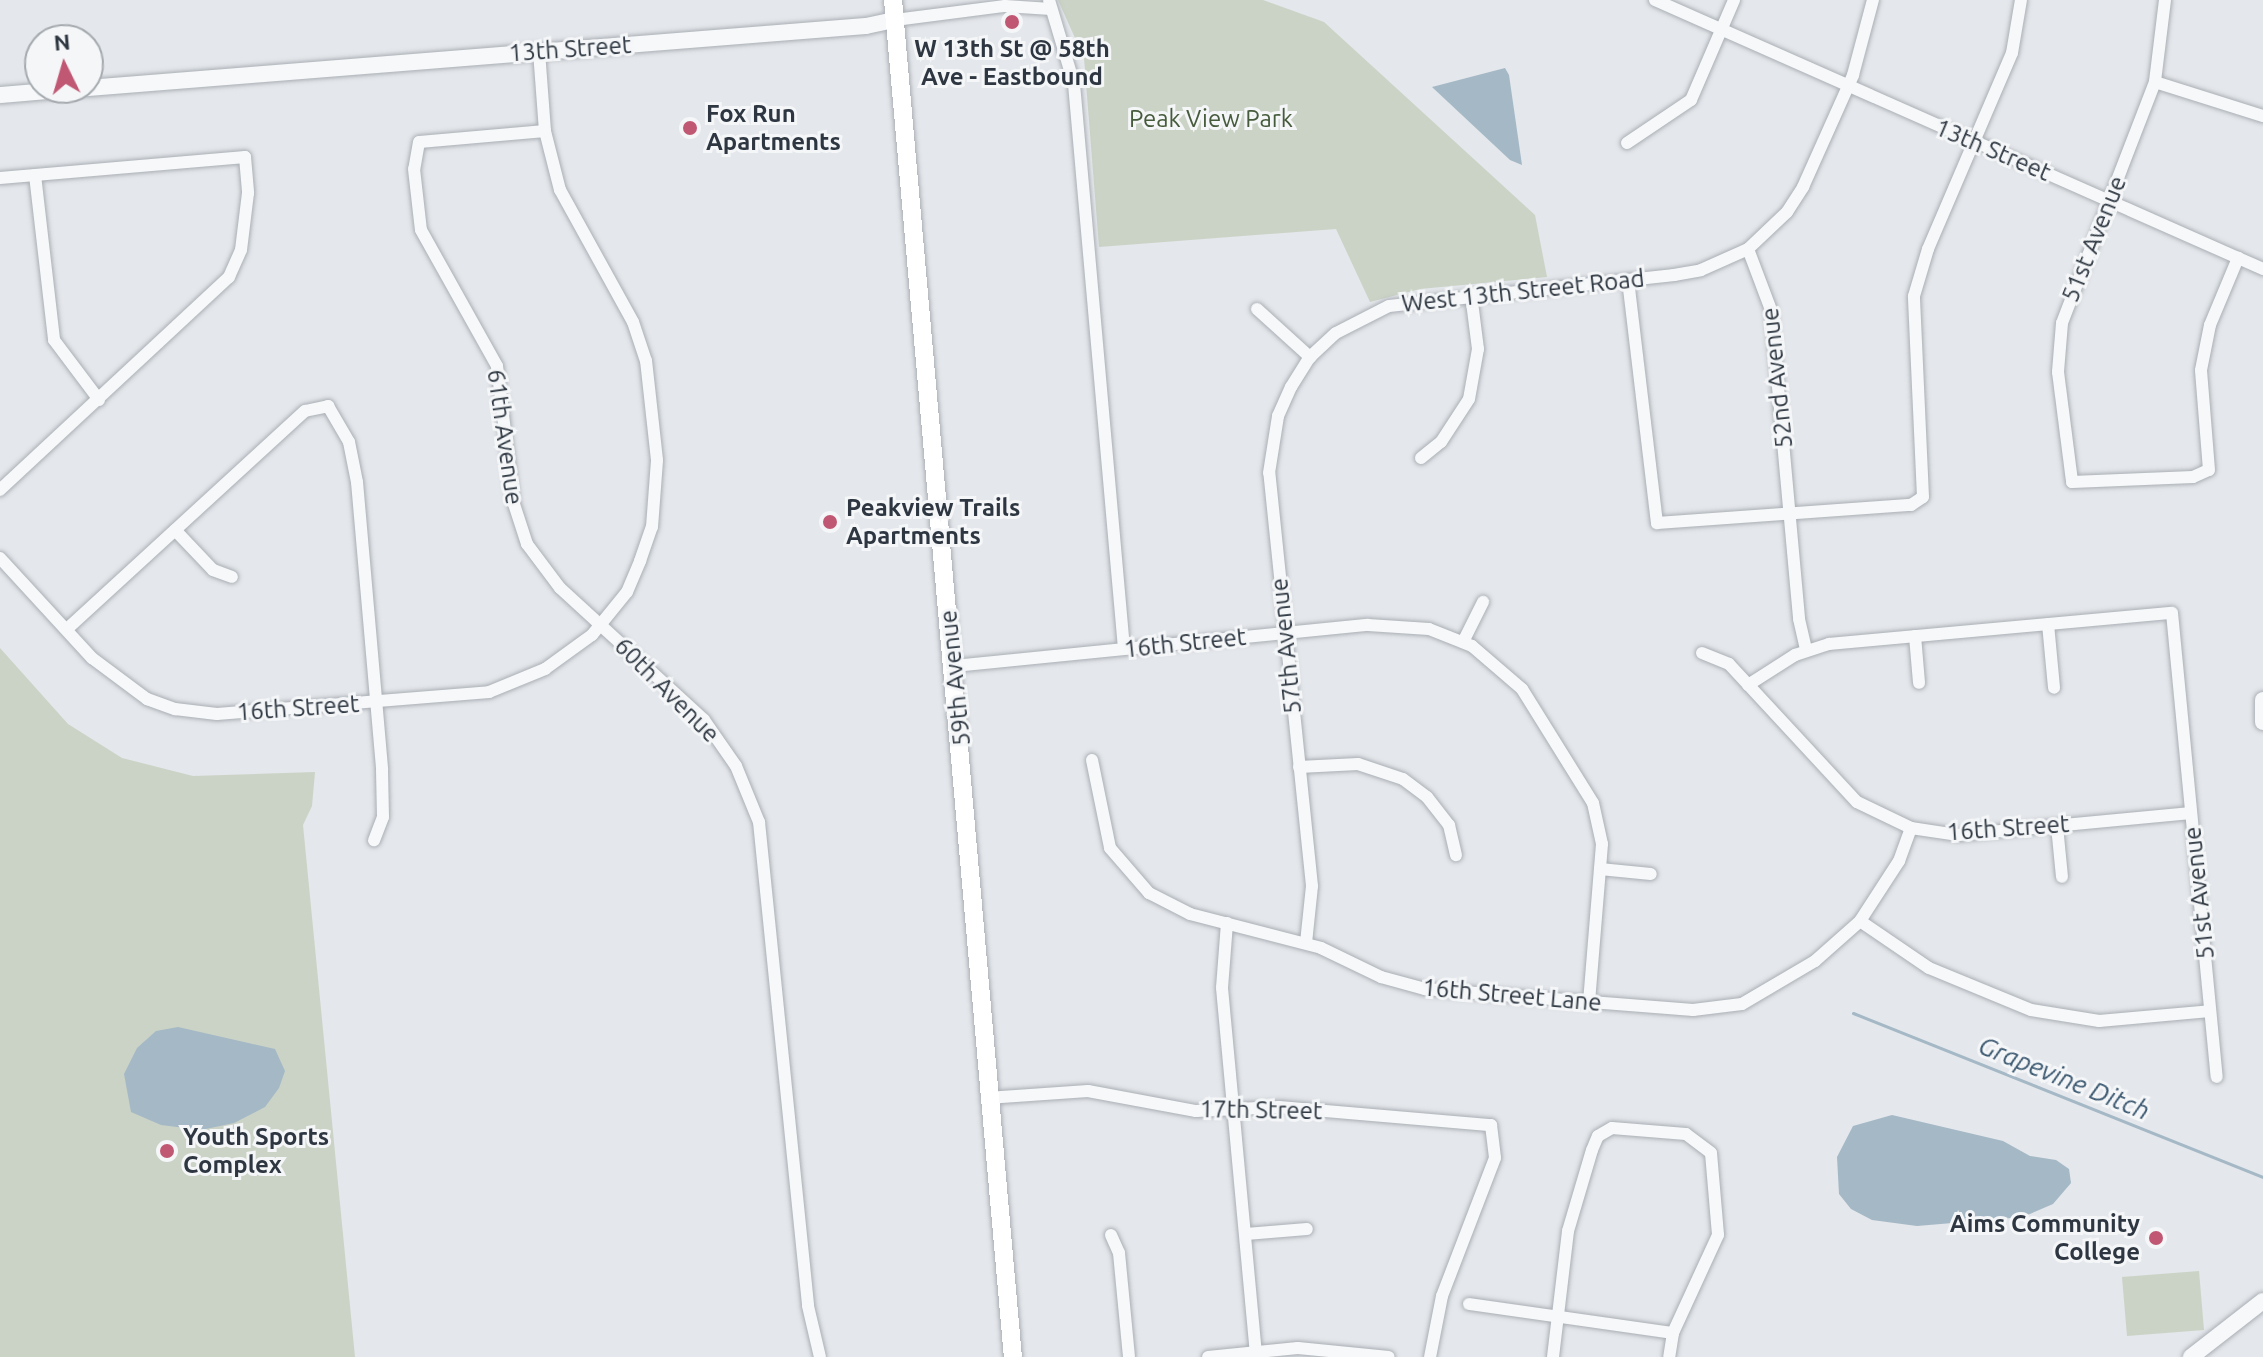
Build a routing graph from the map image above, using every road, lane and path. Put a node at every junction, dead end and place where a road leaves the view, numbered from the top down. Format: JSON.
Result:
{"nodes":[{"id":1,"x":893,"y":0,"type":"edge"},
{"id":2,"x":1655,"y":0,"type":"edge"},
{"id":3,"x":1734,"y":0,"type":"edge"},
{"id":4,"x":1873,"y":0,"type":"edge"},
{"id":5,"x":2021,"y":0,"type":"edge"},
{"id":6,"x":2165,"y":0,"type":"edge"},
{"id":7,"x":1011,"y":3,"type":"edge"},
{"id":8,"x":1050,"y":4,"type":"edge"},
{"id":9,"x":895,"y":20,"type":"junction"},
{"id":10,"x":1724,"y":32,"type":"junction"},
{"id":11,"x":539,"y":51,"type":"junction"},
{"id":12,"x":2155,"y":82,"type":"junction"},
{"id":13,"x":104,"y":87,"type":"edge"},
{"id":14,"x":1848,"y":87,"type":"junction"},
{"id":15,"x":24,"y":93,"type":"edge"},
{"id":16,"x":0,"y":95,"type":"edge"},
{"id":17,"x":2263,"y":116,"type":"edge"},
{"id":18,"x":545,"y":131,"type":"junction"},
{"id":19,"x":1627,"y":143,"type":"dead end"},
{"id":20,"x":1976,"y":143,"type":"junction"},
{"id":21,"x":35,"y":175,"type":"junction"},
{"id":22,"x":0,"y":178,"type":"edge"},
{"id":23,"x":2109,"y":200,"type":"junction"},
{"id":24,"x":1748,"y":249,"type":"junction"},
{"id":25,"x":2238,"y":258,"type":"junction"},
{"id":26,"x":2263,"y":269,"type":"edge"},
{"id":27,"x":1628,"y":280,"type":"junction"},
{"id":28,"x":1471,"y":294,"type":"junction"},
{"id":29,"x":1257,"y":309,"type":"dead end"},
{"id":30,"x":1310,"y":357,"type":"junction"},
{"id":31,"x":99,"y":400,"type":"junction"},
{"id":32,"x":1421,"y":458,"type":"dead end"},
{"id":33,"x":0,"y":490,"type":"edge"},
{"id":34,"x":1790,"y":514,"type":"junction"},
{"id":35,"x":175,"y":530,"type":"junction"},
{"id":36,"x":0,"y":558,"type":"edge"},
{"id":37,"x":232,"y":577,"type":"dead end"},
{"id":38,"x":1483,"y":602,"type":"dead end"},
{"id":39,"x":602,"y":624,"type":"junction"},
{"id":40,"x":2048,"y":624,"type":"junction"},
{"id":41,"x":67,"y":629,"type":"junction"},
{"id":42,"x":1285,"y":634,"type":"junction"},
{"id":43,"x":1915,"y":636,"type":"junction"},
{"id":44,"x":1463,"y":642,"type":"junction"},
{"id":45,"x":1124,"y":649,"type":"junction"},
{"id":46,"x":1806,"y":650,"type":"junction"},
{"id":47,"x":1702,"y":653,"type":"dead end"},
{"id":48,"x":954,"y":666,"type":"junction"},
{"id":49,"x":1919,"y":683,"type":"dead end"},
{"id":50,"x":1748,"y":685,"type":"junction"},
{"id":51,"x":2054,"y":688,"type":"dead end"},
{"id":52,"x":2263,"y":700,"type":"edge"},
{"id":53,"x":376,"y":703,"type":"junction"},
{"id":54,"x":2263,"y":722,"type":"edge"},
{"id":55,"x":1092,"y":760,"type":"dead end"},
{"id":56,"x":1299,"y":767,"type":"junction"},
{"id":57,"x":2191,"y":813,"type":"junction"},
{"id":58,"x":2057,"y":826,"type":"junction"},
{"id":59,"x":1911,"y":828,"type":"junction"},
{"id":60,"x":374,"y":840,"type":"dead end"},
{"id":61,"x":1456,"y":855,"type":"dead end"},
{"id":62,"x":1600,"y":869,"type":"junction"},
{"id":63,"x":1651,"y":874,"type":"dead end"},
{"id":64,"x":2062,"y":877,"type":"dead end"},
{"id":65,"x":1860,"y":921,"type":"junction"},
{"id":66,"x":1227,"y":923,"type":"junction"},
{"id":67,"x":1306,"y":943,"type":"junction"},
{"id":68,"x":1589,"y":1001,"type":"junction"},
{"id":69,"x":2210,"y":1011,"type":"junction"},
{"id":70,"x":2217,"y":1077,"type":"dead end"},
{"id":71,"x":987,"y":1098,"type":"junction"},
{"id":72,"x":1234,"y":1110,"type":"junction"},
{"id":73,"x":1307,"y":1229,"type":"dead end"},
{"id":74,"x":1246,"y":1234,"type":"junction"},
{"id":75,"x":1111,"y":1235,"type":"dead end"},
{"id":76,"x":2263,"y":1301,"type":"edge"},
{"id":77,"x":1469,"y":1304,"type":"dead end"},
{"id":78,"x":1558,"y":1316,"type":"junction"},
{"id":79,"x":1673,"y":1333,"type":"junction"},
{"id":80,"x":1256,"y":1353,"type":"junction"},
{"id":81,"x":820,"y":1357,"type":"edge"},
{"id":82,"x":1013,"y":1357,"type":"edge"},
{"id":83,"x":1129,"y":1357,"type":"edge"},
{"id":84,"x":1208,"y":1357,"type":"edge"},
{"id":85,"x":1389,"y":1357,"type":"edge"},
{"id":86,"x":1430,"y":1357,"type":"edge"},
{"id":87,"x":1553,"y":1357,"type":"edge"},
{"id":88,"x":1669,"y":1357,"type":"edge"},
{"id":89,"x":2191,"y":1357,"type":"edge"}],
"edges":[{"from":1,"to":9,"type":"main road","name":"59th Avenue"},
{"from":2,"to":10,"type":"street","name":"13th Street"},
{"from":3,"to":10,"type":"street"},
{"from":4,"to":14,"type":"street"},
{"from":5,"to":20,"type":"street"},
{"from":6,"to":12,"type":"street","name":"51st Avenue"},
{"from":7,"to":8,"type":"street","name":"13th Street"},
{"from":7,"to":9,"type":"street","name":"13th Street"},
{"from":8,"to":45,"type":"street"},
{"from":9,"to":11,"type":"street","name":"13th Street"},
{"from":9,"to":48,"type":"main road","name":"59th Avenue"},
{"from":10,"to":14,"type":"street","name":"13th Street"},
{"from":10,"to":19,"type":"street"},
{"from":11,"to":13,"type":"street","name":"13th Street"},
{"from":11,"to":18,"type":"street","name":"60th Avenue"},
{"from":12,"to":17,"type":"street"},
{"from":12,"to":23,"type":"street","name":"51st Avenue"},
{"from":14,"to":20,"type":"street","name":"13th Street"},
{"from":14,"to":24,"type":"street"},
{"from":15,"to":16,"type":"street","name":"13th Street"},
{"from":18,"to":39,"type":"street","name":"60th Avenue"},
{"from":18,"to":39,"type":"street","name":"61th Avenue"},
{"from":20,"to":23,"type":"street","name":"13th Street"},
{"from":20,"to":34,"type":"street"},
{"from":21,"to":22,"type":"street"},
{"from":21,"to":31,"type":"street"},
{"from":21,"to":31,"type":"street"},
{"from":23,"to":25,"type":"street","name":"13th Street"},
{"from":23,"to":25,"type":"street","name":"51st Avenue"},
{"from":24,"to":27,"type":"street","name":"West 13th Street Road"},
{"from":24,"to":34,"type":"street","name":"52nd Avenue"},
{"from":25,"to":26,"type":"street","name":"13th Street"},
{"from":27,"to":28,"type":"street","name":"West 13th Street Road"},
{"from":27,"to":34,"type":"street"},
{"from":28,"to":30,"type":"street","name":"West 13th Street Road"},
{"from":28,"to":32,"type":"street"},
{"from":29,"to":30,"type":"street"},
{"from":30,"to":42,"type":"street","name":"57th Avenue"},
{"from":31,"to":33,"type":"street"},
{"from":34,"to":46,"type":"street","name":"52nd Avenue"},
{"from":35,"to":37,"type":"street"},
{"from":35,"to":41,"type":"street"},
{"from":35,"to":53,"type":"street"},
{"from":36,"to":41,"type":"street","name":"16th Street"},
{"from":38,"to":44,"type":"street"},
{"from":39,"to":53,"type":"street","name":"16th Street"},
{"from":39,"to":81,"type":"street","name":"60th Avenue"},
{"from":40,"to":43,"type":"street"},
{"from":40,"to":51,"type":"street"},
{"from":40,"to":57,"type":"street","name":"51st Avenue"},
{"from":41,"to":53,"type":"street","name":"16th Street"},
{"from":42,"to":44,"type":"street","name":"16th Street"},
{"from":42,"to":45,"type":"street","name":"16th Street"},
{"from":42,"to":56,"type":"street","name":"57th Avenue"},
{"from":43,"to":46,"type":"street"},
{"from":43,"to":49,"type":"street"},
{"from":44,"to":62,"type":"street","name":"16th Street"},
{"from":45,"to":48,"type":"street","name":"16th Street"},
{"from":46,"to":50,"type":"street"},
{"from":47,"to":50,"type":"street","name":"16th Street"},
{"from":48,"to":71,"type":"main road","name":"59th Avenue"},
{"from":50,"to":59,"type":"street","name":"16th Street"},
{"from":52,"to":54,"type":"street"},
{"from":53,"to":60,"type":"street"},
{"from":55,"to":66,"type":"street","name":"16th Street Lane"},
{"from":56,"to":61,"type":"street"},
{"from":56,"to":67,"type":"street","name":"57th Avenue"},
{"from":57,"to":58,"type":"street","name":"16th Street"},
{"from":57,"to":69,"type":"street","name":"51st Avenue"},
{"from":58,"to":59,"type":"street","name":"16th Street"},
{"from":58,"to":64,"type":"street"},
{"from":59,"to":65,"type":"street","name":"16th Street Lane"},
{"from":62,"to":63,"type":"street"},
{"from":62,"to":68,"type":"street","name":"16th Street"},
{"from":65,"to":68,"type":"street","name":"16th Street Lane"},
{"from":65,"to":69,"type":"street"},
{"from":66,"to":67,"type":"street","name":"16th Street Lane"},
{"from":66,"to":72,"type":"street"},
{"from":67,"to":68,"type":"street","name":"16th Street Lane"},
{"from":69,"to":70,"type":"street","name":"51st Avenue"},
{"from":71,"to":72,"type":"street","name":"17th Street"},
{"from":71,"to":82,"type":"main road","name":"59th Avenue"},
{"from":72,"to":74,"type":"street"},
{"from":72,"to":86,"type":"street","name":"17th Street"},
{"from":73,"to":74,"type":"street"},
{"from":74,"to":80,"type":"street"},
{"from":75,"to":83,"type":"street"},
{"from":76,"to":89,"type":"street"},
{"from":77,"to":78,"type":"street"},
{"from":78,"to":79,"type":"street"},
{"from":78,"to":79,"type":"street"},
{"from":78,"to":87,"type":"street"},
{"from":79,"to":88,"type":"street"},
{"from":80,"to":84,"type":"street"},
{"from":80,"to":85,"type":"street"}]}
